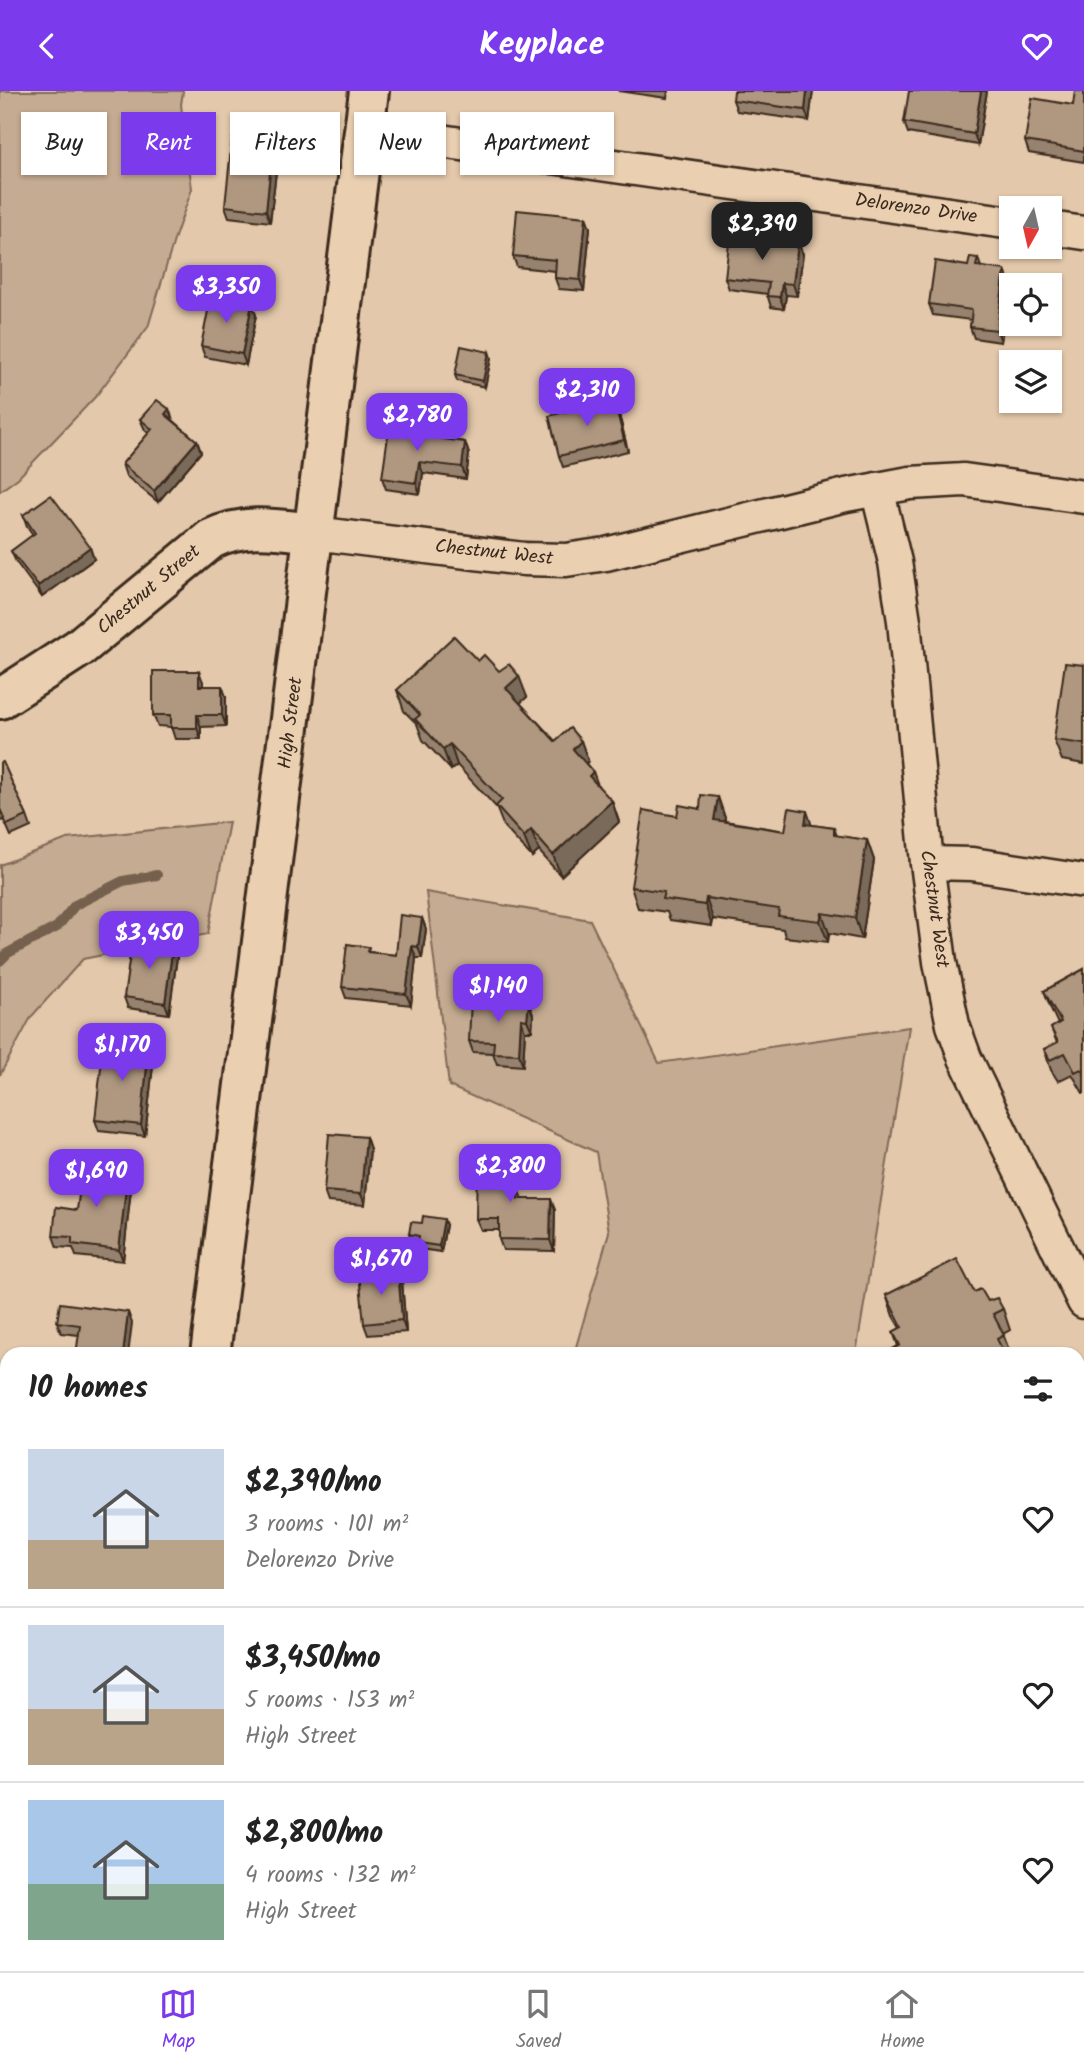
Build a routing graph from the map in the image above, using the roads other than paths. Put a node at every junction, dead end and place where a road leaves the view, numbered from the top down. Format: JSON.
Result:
{"nodes":[{"id":1,"x":369,"y":91,"type":"edge"},
{"id":2,"x":366,"y":112,"type":"edge"},
{"id":3,"x":446,"y":142,"type":"edge"},
{"id":4,"x":358,"y":175,"type":"edge"},
{"id":5,"x":999,"y":221,"type":"edge"},
{"id":6,"x":1062,"y":230,"type":"edge"},
{"id":7,"x":1084,"y":233,"type":"edge"},
{"id":8,"x":877,"y":489,"type":"junction"},
{"id":9,"x":1084,"y":497,"type":"edge"},
{"id":10,"x":314,"y":533,"type":"junction"},
{"id":11,"x":0,"y":699,"type":"edge"},
{"id":12,"x":927,"y":863,"type":"junction"},
{"id":13,"x":1084,"y":881,"type":"edge"},
{"id":14,"x":1084,"y":1302,"type":"edge"},
{"id":15,"x":211,"y":1347,"type":"edge"}],
"edges":[{"from":1,"to":2,"type":"main road","name":"High Street"},
{"from":3,"to":5,"type":"street","name":"Delorenzo Drive"},
{"from":4,"to":10,"type":"main road","name":"High Street"},
{"from":6,"to":7,"type":"street"},
{"from":8,"to":9,"type":"street","name":"Chestnut West"},
{"from":8,"to":10,"type":"street","name":"Chestnut West"},
{"from":8,"to":12,"type":"street","name":"Chestnut West"},
{"from":10,"to":11,"type":"main road","name":"Chestnut Street"},
{"from":10,"to":15,"type":"main road","name":"High Street"},
{"from":12,"to":13,"type":"street"},
{"from":12,"to":14,"type":"street","name":"Chestnut West"}]}
